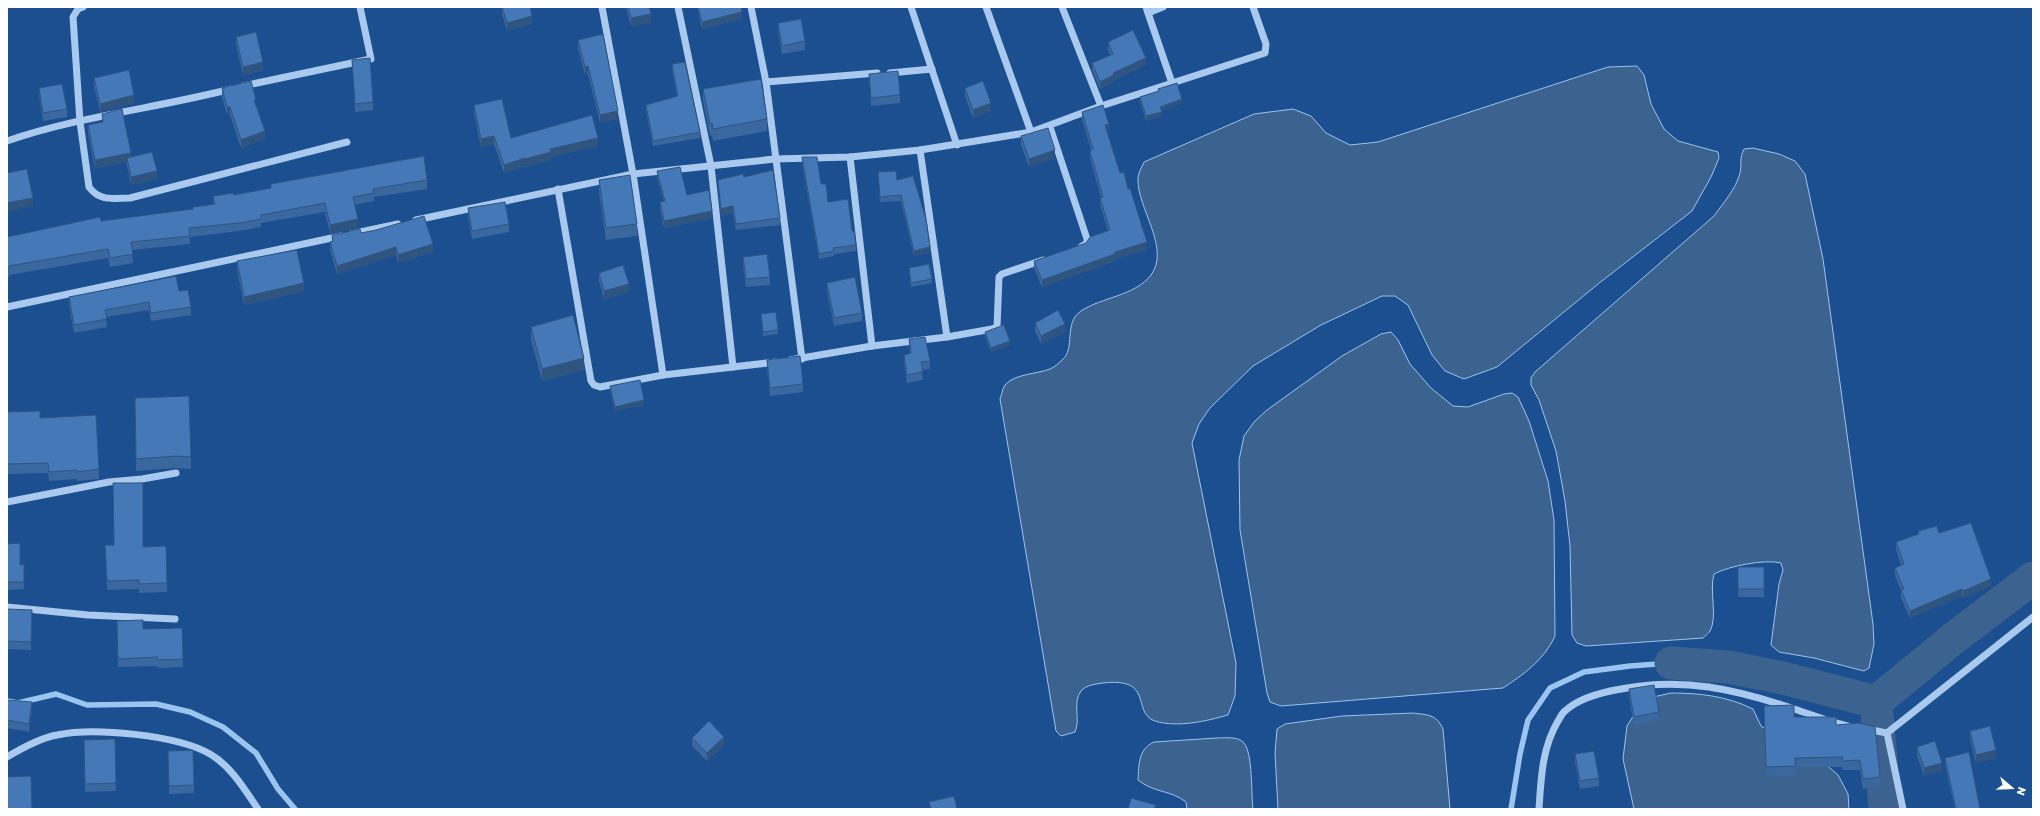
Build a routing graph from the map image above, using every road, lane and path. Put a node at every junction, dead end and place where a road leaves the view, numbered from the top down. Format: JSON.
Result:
{"nodes":[{"id":1,"x":83,"y":7,"type":"edge"},
{"id":2,"x":360,"y":7,"type":"edge"},
{"id":3,"x":602,"y":7,"type":"edge"},
{"id":4,"x":678,"y":7,"type":"edge"},
{"id":5,"x":751,"y":7,"type":"edge"},
{"id":6,"x":911,"y":7,"type":"edge"},
{"id":7,"x":986,"y":7,"type":"edge"},
{"id":8,"x":1062,"y":7,"type":"edge"},
{"id":9,"x":1163,"y":7,"type":"edge"},
{"id":10,"x":1253,"y":7,"type":"edge"},
{"id":11,"x":1147,"y":10,"type":"edge"},
{"id":12,"x":932,"y":69,"type":"junction"},
{"id":13,"x":766,"y":82,"type":"junction"},
{"id":14,"x":1172,"y":83,"type":"junction"},
{"id":15,"x":1101,"y":106,"type":"junction"},
{"id":16,"x":80,"y":122,"type":"junction"},
{"id":17,"x":1050,"y":127,"type":"junction"},
{"id":18,"x":1032,"y":132,"type":"junction"},
{"id":19,"x":7,"y":140,"type":"edge"},
{"id":20,"x":347,"y":142,"type":"dead end"},
{"id":21,"x":957,"y":145,"type":"junction"},
{"id":22,"x":920,"y":150,"type":"junction"},
{"id":23,"x":850,"y":157,"type":"junction"},
{"id":24,"x":775,"y":159,"type":"junction"},
{"id":25,"x":711,"y":166,"type":"junction"},
{"id":26,"x":633,"y":174,"type":"junction"},
{"id":27,"x":558,"y":189,"type":"junction"},
{"id":28,"x":1076,"y":248,"type":"edge"},
{"id":29,"x":1054,"y":256,"type":"edge"},
{"id":30,"x":7,"y":307,"type":"edge"},
{"id":31,"x":947,"y":337,"type":"junction"},
{"id":32,"x":872,"y":346,"type":"junction"},
{"id":33,"x":802,"y":359,"type":"junction"},
{"id":34,"x":733,"y":367,"type":"junction"},
{"id":35,"x":663,"y":375,"type":"junction"},
{"id":36,"x":176,"y":473,"type":"dead end"},
{"id":37,"x":7,"y":502,"type":"edge"},
{"id":38,"x":7,"y":607,"type":"edge"},
{"id":39,"x":174,"y":618,"type":"dead end"},
{"id":40,"x":2033,"y":618,"type":"edge"},
{"id":41,"x":1885,"y":733,"type":"junction"},
{"id":42,"x":7,"y":757,"type":"edge"},
{"id":43,"x":258,"y":809,"type":"edge"},
{"id":44,"x":1539,"y":809,"type":"edge"},
{"id":45,"x":1903,"y":809,"type":"edge"}],
"edges":[{"from":1,"to":16,"type":"street"},
{"from":2,"to":16,"type":"street"},
{"from":3,"to":26,"type":"street"},
{"from":4,"to":25,"type":"street"},
{"from":5,"to":13,"type":"street"},
{"from":6,"to":12,"type":"street"},
{"from":7,"to":18,"type":"street"},
{"from":8,"to":15,"type":"street"},
{"from":9,"to":11,"type":"street"},
{"from":10,"to":14,"type":"street"},
{"from":11,"to":14,"type":"street"},
{"from":12,"to":13,"type":"street"},
{"from":12,"to":21,"type":"street"},
{"from":13,"to":24,"type":"street"},
{"from":14,"to":15,"type":"street"},
{"from":15,"to":17,"type":"street"},
{"from":16,"to":19,"type":"street"},
{"from":16,"to":20,"type":"street"},
{"from":17,"to":18,"type":"street"},
{"from":17,"to":28,"type":"street"},
{"from":18,"to":21,"type":"street"},
{"from":21,"to":22,"type":"street"},
{"from":22,"to":23,"type":"street"},
{"from":22,"to":31,"type":"street"},
{"from":23,"to":24,"type":"street"},
{"from":23,"to":32,"type":"street"},
{"from":24,"to":25,"type":"street"},
{"from":24,"to":33,"type":"street"},
{"from":25,"to":26,"type":"street"},
{"from":25,"to":34,"type":"street"},
{"from":26,"to":27,"type":"street"},
{"from":26,"to":35,"type":"street"},
{"from":27,"to":30,"type":"street"},
{"from":27,"to":35,"type":"street"},
{"from":29,"to":31,"type":"street"},
{"from":31,"to":32,"type":"street"},
{"from":32,"to":33,"type":"street"},
{"from":33,"to":34,"type":"street"},
{"from":34,"to":35,"type":"street"},
{"from":36,"to":37,"type":"street"},
{"from":38,"to":39,"type":"street"},
{"from":40,"to":41,"type":"street"},
{"from":41,"to":44,"type":"street"},
{"from":41,"to":45,"type":"street"},
{"from":42,"to":43,"type":"street"}]}
